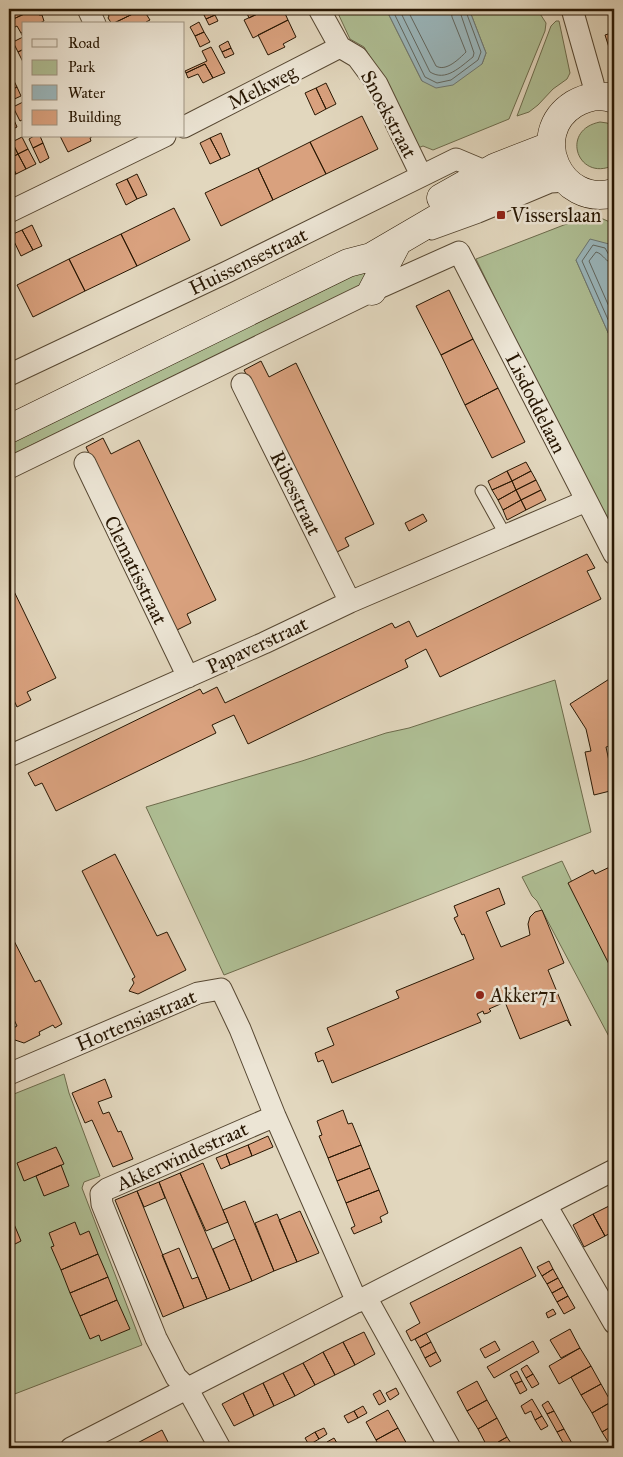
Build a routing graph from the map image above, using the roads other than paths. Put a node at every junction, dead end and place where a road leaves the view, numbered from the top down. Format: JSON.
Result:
{"nodes":[{"id":1,"x":88,"y":9,"type":"edge"},
{"id":2,"x":319,"y":9,"type":"edge"},
{"id":3,"x":572,"y":9,"type":"edge"},
{"id":4,"x":94,"y":22,"type":"edge"},
{"id":5,"x":340,"y":47,"type":"junction"},
{"id":6,"x":605,"y":97,"type":"edge"},
{"id":7,"x":185,"y":126,"type":"edge"},
{"id":8,"x":156,"y":138,"type":"edge"},
{"id":9,"x":559,"y":167,"type":"junction"},
{"id":10,"x":487,"y":172,"type":"junction"},
{"id":11,"x":421,"y":176,"type":"junction"},
{"id":12,"x":614,"y":193,"type":"edge"},
{"id":13,"x":9,"y":212,"type":"edge"},
{"id":14,"x":397,"y":244,"type":"junction"},
{"id":15,"x":348,"y":264,"type":"junction"},
{"id":16,"x":372,"y":290,"type":"junction"},
{"id":17,"x":9,"y":375,"type":"edge"},
{"id":18,"x":242,"y":384,"type":"dead end"},
{"id":19,"x":9,"y":429,"type":"edge"},
{"id":20,"x":85,"y":463,"type":"dead end"},
{"id":21,"x":9,"y":468,"type":"edge"},
{"id":22,"x":481,"y":491,"type":"dead end"},
{"id":23,"x":586,"y":501,"type":"junction"},
{"id":24,"x":506,"y":536,"type":"junction"},
{"id":25,"x":614,"y":554,"type":"edge"},
{"id":26,"x":350,"y":602,"type":"junction"},
{"id":27,"x":188,"y":677,"type":"junction"},
{"id":28,"x":9,"y":756,"type":"edge"},
{"id":29,"x":9,"y":1074,"type":"edge"},
{"id":30,"x":275,"y":1116,"type":"junction"},
{"id":31,"x":614,"y":1170,"type":"edge"},
{"id":32,"x":546,"y":1205,"type":"junction"},
{"id":33,"x":361,"y":1300,"type":"junction"},
{"id":34,"x":614,"y":1323,"type":"edge"},
{"id":35,"x":188,"y":1388,"type":"junction"},
{"id":36,"x":71,"y":1448,"type":"edge"},
{"id":37,"x":220,"y":1448,"type":"edge"},
{"id":38,"x":450,"y":1448,"type":"edge"}],
"edges":[{"from":1,"to":4,"type":"street"},
{"from":2,"to":5,"type":"street","name":"Snoekstraat"},
{"from":3,"to":6,"type":"street"},
{"from":5,"to":7,"type":"street","name":"Melkweg"},
{"from":5,"to":11,"type":"street","name":"Snoekstraat"},
{"from":6,"to":9,"type":"street"},
{"from":8,"to":13,"type":"street"},
{"from":9,"to":10,"type":"street"},
{"from":9,"to":12,"type":"street"},
{"from":9,"to":14,"type":"street"},
{"from":10,"to":11,"type":"street","name":"Huissensestraat"},
{"from":10,"to":15,"type":"street"},
{"from":11,"to":17,"type":"street","name":"Huissensestraat"},
{"from":14,"to":15,"type":"street"},
{"from":14,"to":16,"type":"street"},
{"from":15,"to":19,"type":"street"},
{"from":16,"to":21,"type":"street"},
{"from":16,"to":23,"type":"street","name":"Lisdoddelaan"},
{"from":18,"to":26,"type":"street","name":"Ribesstraat"},
{"from":20,"to":27,"type":"street","name":"Clematisstraat"},
{"from":22,"to":24,"type":"lane"},
{"from":23,"to":24,"type":"street","name":"Papaverstraat"},
{"from":23,"to":25,"type":"street","name":"Lisdoddelaan"},
{"from":24,"to":26,"type":"street","name":"Papaverstraat"},
{"from":26,"to":27,"type":"street","name":"Papaverstraat"},
{"from":27,"to":28,"type":"street","name":"Papaverstraat"},
{"from":29,"to":30,"type":"street","name":"Hortensiastraat"},
{"from":30,"to":33,"type":"street","name":"Akkerwindestraat"},
{"from":30,"to":35,"type":"street","name":"Akkerwindestraat"},
{"from":31,"to":32,"type":"street"},
{"from":32,"to":33,"type":"street"},
{"from":32,"to":34,"type":"street"},
{"from":33,"to":35,"type":"street"},
{"from":33,"to":38,"type":"street","name":"Akkerwindestraat"},
{"from":35,"to":36,"type":"street"},
{"from":35,"to":37,"type":"street"}]}
